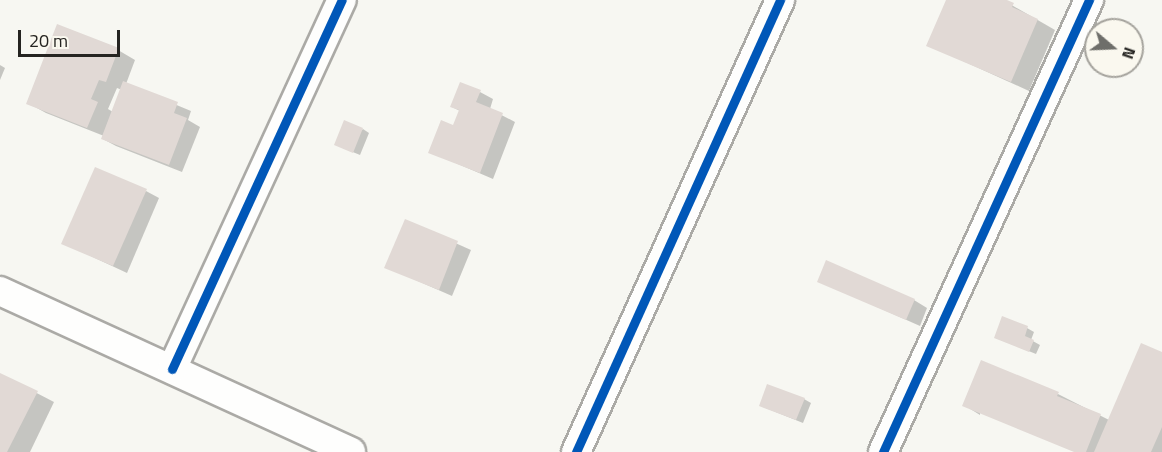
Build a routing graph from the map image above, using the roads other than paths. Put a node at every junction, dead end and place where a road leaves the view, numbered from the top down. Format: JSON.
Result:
{"nodes":[{"id":1,"x":342,"y":0,"type":"edge"},
{"id":2,"x":780,"y":0,"type":"edge"},
{"id":3,"x":1089,"y":0,"type":"edge"},
{"id":4,"x":0,"y":291,"type":"edge"},
{"id":5,"x":172,"y":369,"type":"junction"},
{"id":6,"x":351,"y":452,"type":"edge"},
{"id":7,"x":576,"y":452,"type":"edge"},
{"id":8,"x":883,"y":452,"type":"edge"}],
"edges":[{"from":1,"to":5,"type":"street"},
{"from":2,"to":7,"type":"street"},
{"from":3,"to":8,"type":"street"},
{"from":4,"to":5,"type":"street"},
{"from":5,"to":6,"type":"street"}]}
